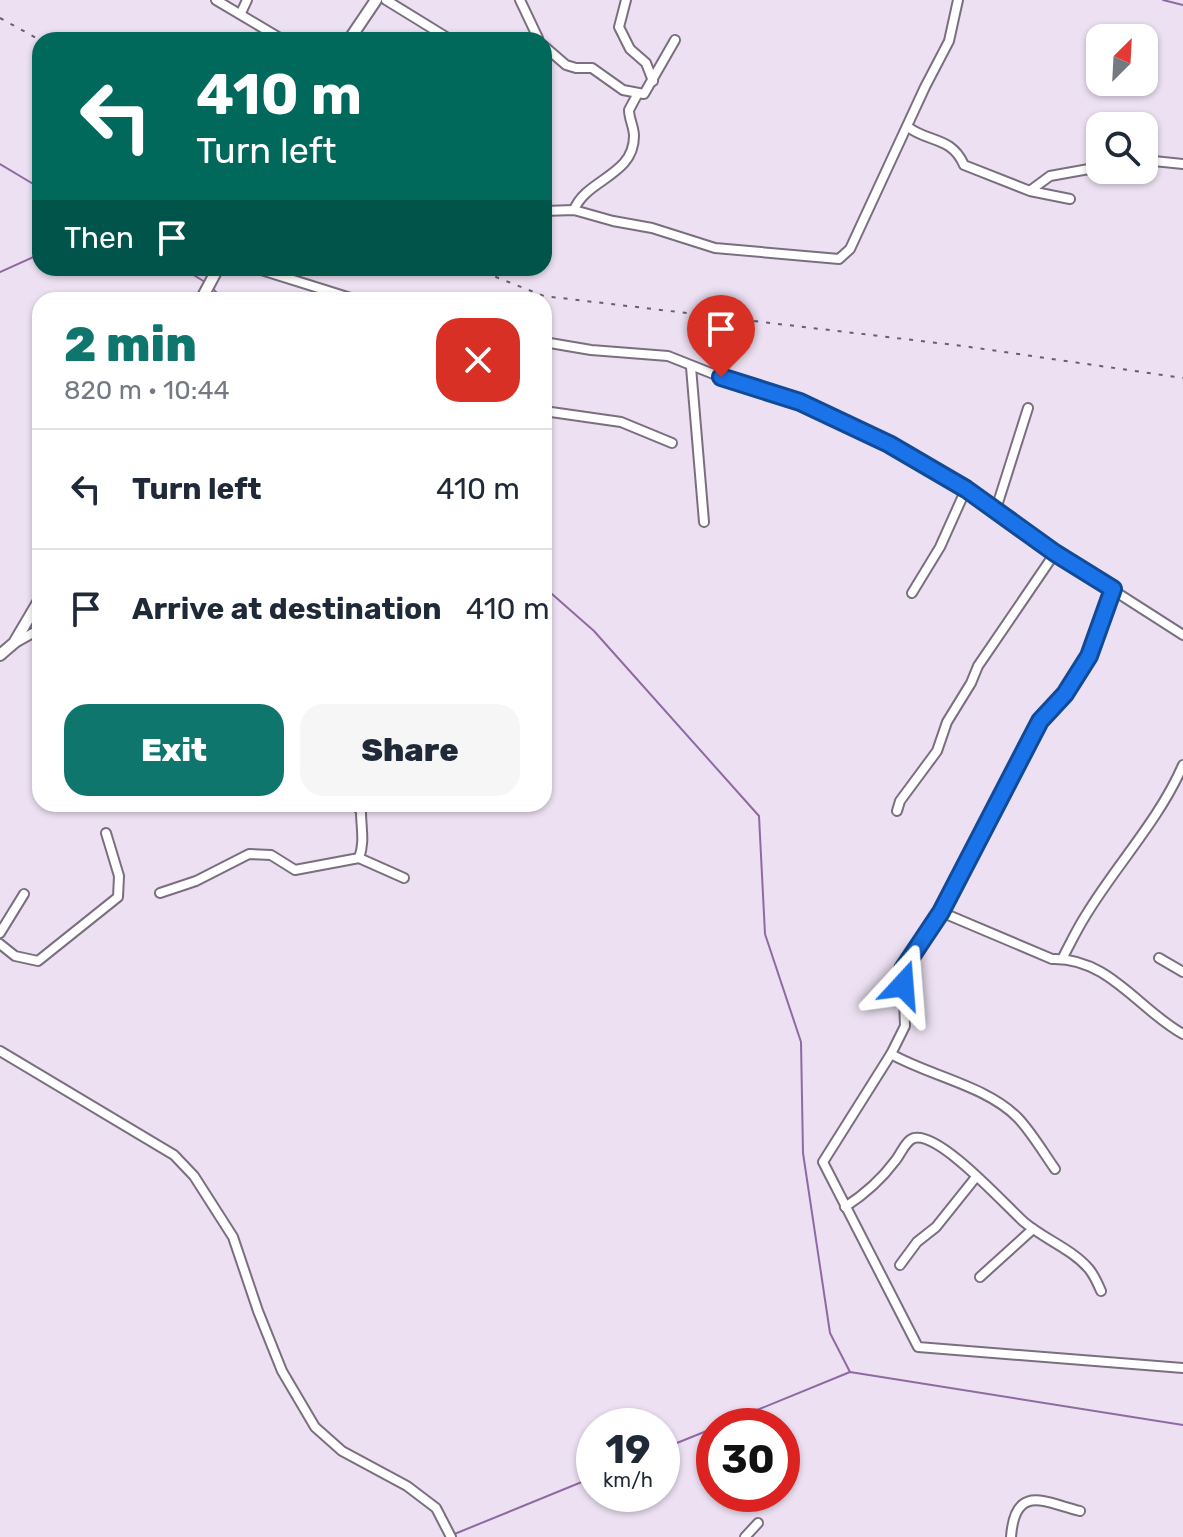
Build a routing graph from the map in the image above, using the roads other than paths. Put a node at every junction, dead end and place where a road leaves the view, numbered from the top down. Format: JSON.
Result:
{"nodes":[{"id":1,"x":216,"y":0,"type":"edge"},
{"id":2,"x":247,"y":0,"type":"edge"},
{"id":3,"x":376,"y":0,"type":"edge"},
{"id":4,"x":386,"y":0,"type":"edge"},
{"id":5,"x":520,"y":0,"type":"edge"},
{"id":6,"x":626,"y":0,"type":"edge"},
{"id":7,"x":958,"y":0,"type":"edge"},
{"id":8,"x":241,"y":13,"type":"junction"},
{"id":9,"x":271,"y":32,"type":"edge"},
{"id":10,"x":354,"y":32,"type":"edge"},
{"id":11,"x":438,"y":32,"type":"edge"},
{"id":12,"x":534,"y":32,"type":"edge"},
{"id":13,"x":675,"y":40,"type":"dead end"},
{"id":14,"x":552,"y":53,"type":"edge"},
{"id":15,"x":653,"y":81,"type":"junction"},
{"id":16,"x":637,"y":95,"type":"junction"},
{"id":17,"x":908,"y":127,"type":"junction"},
{"id":18,"x":1158,"y":161,"type":"edge"},
{"id":19,"x":1183,"y":164,"type":"edge"},
{"id":20,"x":1086,"y":170,"type":"edge"},
{"id":21,"x":1030,"y":191,"type":"junction"},
{"id":22,"x":1070,"y":199,"type":"dead end"},
{"id":23,"x":574,"y":210,"type":"junction"},
{"id":24,"x":552,"y":211,"type":"edge"},
{"id":25,"x":280,"y":276,"type":"edge"},
{"id":26,"x":332,"y":292,"type":"edge"},
{"id":27,"x":552,"y":343,"type":"edge"},
{"id":28,"x":691,"y":367,"type":"junction"},
{"id":29,"x":1028,"y":408,"type":"dead end"},
{"id":30,"x":552,"y":412,"type":"edge"},
{"id":31,"x":672,"y":443,"type":"dead end"},
{"id":32,"x":966,"y":489,"type":"junction"},
{"id":33,"x":996,"y":509,"type":"junction"},
{"id":34,"x":704,"y":522,"type":"dead end"},
{"id":35,"x":1055,"y":553,"type":"junction"},
{"id":36,"x":1113,"y":589,"type":"junction"},
{"id":37,"x":912,"y":593,"type":"dead end"},
{"id":38,"x":32,"y":613,"type":"edge"},
{"id":39,"x":32,"y":633,"type":"edge"},
{"id":40,"x":1183,"y":635,"type":"edge"},
{"id":41,"x":14,"y":643,"type":"junction"},
{"id":42,"x":0,"y":655,"type":"edge"},
{"id":43,"x":1183,"y":765,"type":"edge"},
{"id":44,"x":897,"y":811,"type":"dead end"},
{"id":45,"x":361,"y":812,"type":"edge"},
{"id":46,"x":106,"y":833,"type":"dead end"},
{"id":47,"x":359,"y":858,"type":"junction"},
{"id":48,"x":404,"y":878,"type":"dead end"},
{"id":49,"x":160,"y":893,"type":"dead end"},
{"id":50,"x":24,"y":894,"type":"dead end"},
{"id":51,"x":941,"y":912,"type":"junction"},
{"id":52,"x":0,"y":933,"type":"edge"},
{"id":53,"x":0,"y":944,"type":"edge"},
{"id":54,"x":1159,"y":958,"type":"dead end"},
{"id":55,"x":1062,"y":959,"type":"junction"},
{"id":56,"x":1183,"y":972,"type":"edge"},
{"id":57,"x":1183,"y":1034,"type":"edge"},
{"id":58,"x":0,"y":1051,"type":"edge"},
{"id":59,"x":891,"y":1054,"type":"junction"},
{"id":60,"x":1055,"y":1169,"type":"dead end"},
{"id":61,"x":976,"y":1177,"type":"junction"},
{"id":62,"x":845,"y":1207,"type":"junction"},
{"id":63,"x":1033,"y":1229,"type":"junction"},
{"id":64,"x":900,"y":1265,"type":"dead end"},
{"id":65,"x":980,"y":1277,"type":"dead end"},
{"id":66,"x":1101,"y":1291,"type":"dead end"},
{"id":67,"x":1183,"y":1368,"type":"edge"},
{"id":68,"x":1080,"y":1511,"type":"dead end"},
{"id":69,"x":758,"y":1523,"type":"dead end"},
{"id":70,"x":451,"y":1537,"type":"edge"},
{"id":71,"x":745,"y":1537,"type":"edge"},
{"id":72,"x":1011,"y":1537,"type":"edge"}],
"edges":[{"from":1,"to":8,"type":"street"},
{"from":2,"to":8,"type":"street"},
{"from":3,"to":10,"type":"street"},
{"from":4,"to":11,"type":"street"},
{"from":5,"to":12,"type":"street"},
{"from":6,"to":15,"type":"street"},
{"from":7,"to":17,"type":"street"},
{"from":8,"to":9,"type":"street"},
{"from":13,"to":15,"type":"street"},
{"from":14,"to":16,"type":"street"},
{"from":15,"to":16,"type":"street"},
{"from":16,"to":23,"type":"street"},
{"from":17,"to":21,"type":"street"},
{"from":17,"to":23,"type":"street"},
{"from":18,"to":19,"type":"street"},
{"from":20,"to":21,"type":"street"},
{"from":21,"to":22,"type":"street"},
{"from":23,"to":24,"type":"street"},
{"from":25,"to":26,"type":"street"},
{"from":27,"to":28,"type":"street"},
{"from":28,"to":32,"type":"street"},
{"from":28,"to":34,"type":"street"},
{"from":29,"to":33,"type":"street"},
{"from":30,"to":31,"type":"street"},
{"from":32,"to":33,"type":"street"},
{"from":32,"to":37,"type":"street"},
{"from":33,"to":35,"type":"street"},
{"from":35,"to":36,"type":"street"},
{"from":35,"to":44,"type":"street"},
{"from":36,"to":40,"type":"street"},
{"from":36,"to":51,"type":"street"},
{"from":38,"to":41,"type":"street"},
{"from":39,"to":41,"type":"street"},
{"from":41,"to":42,"type":"street"},
{"from":43,"to":55,"type":"street"},
{"from":45,"to":47,"type":"street"},
{"from":46,"to":53,"type":"street"},
{"from":47,"to":48,"type":"street"},
{"from":47,"to":49,"type":"street"},
{"from":50,"to":52,"type":"street"},
{"from":51,"to":55,"type":"street"},
{"from":51,"to":59,"type":"street"},
{"from":54,"to":56,"type":"street"},
{"from":55,"to":57,"type":"street"},
{"from":58,"to":70,"type":"street"},
{"from":59,"to":60,"type":"street"},
{"from":59,"to":62,"type":"street"},
{"from":61,"to":62,"type":"street"},
{"from":61,"to":63,"type":"street"},
{"from":61,"to":64,"type":"street"},
{"from":62,"to":67,"type":"street"},
{"from":63,"to":65,"type":"street"},
{"from":63,"to":66,"type":"street"},
{"from":68,"to":72,"type":"street"},
{"from":69,"to":71,"type":"street"}]}
